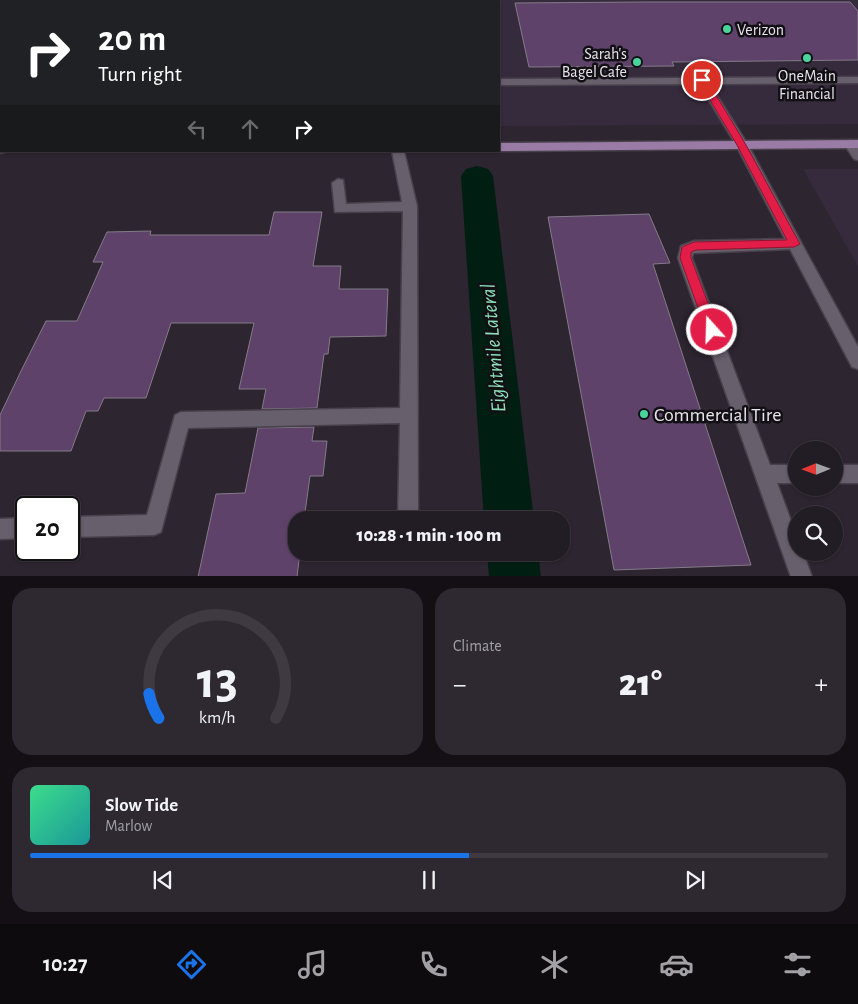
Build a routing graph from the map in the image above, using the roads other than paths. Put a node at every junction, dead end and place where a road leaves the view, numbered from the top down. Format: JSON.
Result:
{"nodes":[{"id":1,"x":702,"y":80,"type":"junction"},
{"id":2,"x":858,"y":80,"type":"edge"},
{"id":3,"x":500,"y":82,"type":"edge"},
{"id":4,"x":854,"y":144,"type":"edge"},
{"id":5,"x":742,"y":145,"type":"junction"},
{"id":6,"x":500,"y":147,"type":"edge"},
{"id":7,"x":398,"y":152,"type":"edge"},
{"id":8,"x":858,"y":156,"type":"edge"},
{"id":9,"x":338,"y":183,"type":"dead end"},
{"id":10,"x":410,"y":206,"type":"junction"},
{"id":11,"x":794,"y":244,"type":"junction"},
{"id":12,"x":858,"y":362,"type":"edge"},
{"id":13,"x":409,"y":415,"type":"junction"},
{"id":14,"x":764,"y":474,"type":"junction"},
{"id":15,"x":788,"y":474,"type":"edge"},
{"id":16,"x":843,"y":474,"type":"edge"},
{"id":17,"x":858,"y":474,"type":"edge"},
{"id":18,"x":408,"y":511,"type":"edge"},
{"id":19,"x":80,"y":527,"type":"edge"},
{"id":20,"x":15,"y":528,"type":"edge"},
{"id":21,"x":0,"y":529,"type":"edge"},
{"id":22,"x":802,"y":576,"type":"edge"}],
"edges":[{"from":1,"to":2,"type":"street"},
{"from":1,"to":3,"type":"street"},
{"from":1,"to":5,"type":"street"},
{"from":4,"to":5,"type":"main road"},
{"from":4,"to":8,"type":"street"},
{"from":5,"to":6,"type":"main road"},
{"from":5,"to":11,"type":"street"},
{"from":7,"to":10,"type":"street"},
{"from":9,"to":10,"type":"street"},
{"from":10,"to":13,"type":"street"},
{"from":11,"to":12,"type":"street"},
{"from":11,"to":14,"type":"street"},
{"from":13,"to":18,"type":"street"},
{"from":13,"to":19,"type":"street"},
{"from":14,"to":15,"type":"street"},
{"from":14,"to":22,"type":"street"},
{"from":16,"to":17,"type":"street"},
{"from":20,"to":21,"type":"street"}]}
